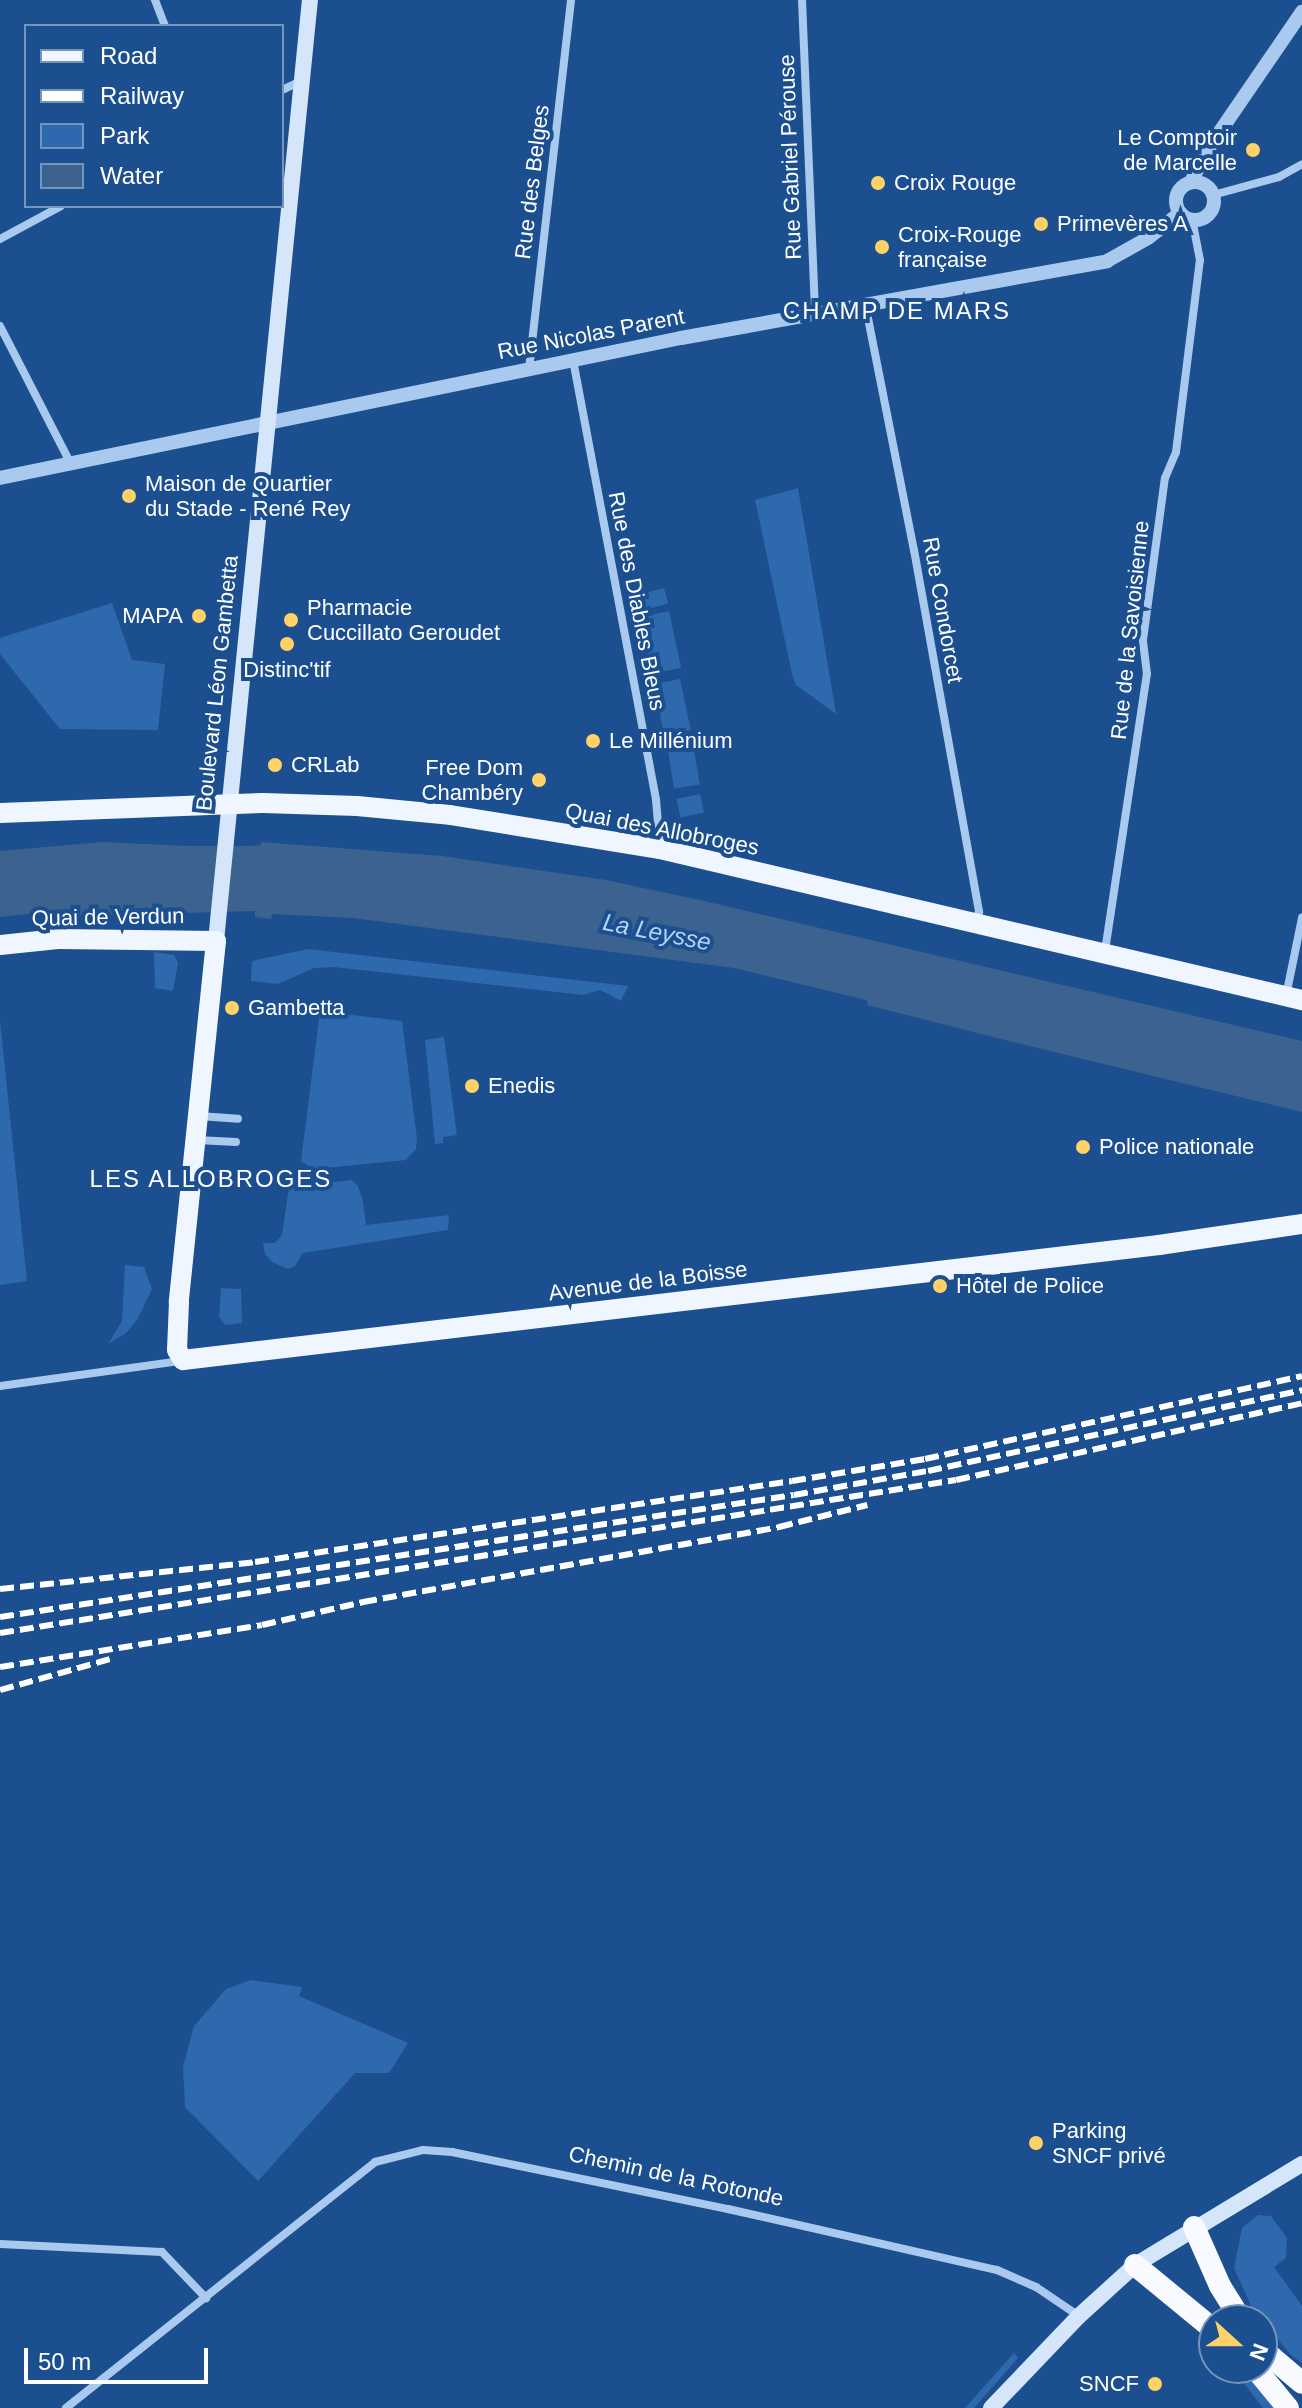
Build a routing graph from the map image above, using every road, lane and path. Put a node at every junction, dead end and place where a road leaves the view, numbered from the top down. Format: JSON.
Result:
{"nodes":[{"id":1,"x":155,"y":0,"type":"edge"},
{"id":2,"x":310,"y":0,"type":"edge"},
{"id":3,"x":571,"y":0,"type":"edge"},
{"id":4,"x":802,"y":0,"type":"edge"},
{"id":5,"x":1302,"y":12,"type":"edge"},
{"id":6,"x":164,"y":24,"type":"edge"},
{"id":7,"x":301,"y":81,"type":"junction"},
{"id":8,"x":284,"y":89,"type":"edge"},
{"id":9,"x":1302,"y":164,"type":"edge"},
{"id":10,"x":1191,"y":182,"type":"junction"},
{"id":11,"x":1213,"y":195,"type":"junction"},
{"id":12,"x":57,"y":208,"type":"edge"},
{"id":13,"x":1186,"y":216,"type":"junction"},
{"id":14,"x":0,"y":239,"type":"edge"},
{"id":15,"x":865,"y":302,"type":"junction"},
{"id":16,"x":815,"y":312,"type":"junction"},
{"id":17,"x":0,"y":326,"type":"edge"},
{"id":18,"x":573,"y":360,"type":"junction"},
{"id":19,"x":529,"y":369,"type":"junction"},
{"id":20,"x":268,"y":423,"type":"junction"},
{"id":21,"x":71,"y":464,"type":"junction"},
{"id":22,"x":0,"y":478,"type":"edge"},
{"id":23,"x":229,"y":803,"type":"junction"},
{"id":24,"x":0,"y":813,"type":"edge"},
{"id":25,"x":660,"y":849,"type":"junction"},
{"id":26,"x":1302,"y":918,"type":"edge"},
{"id":27,"x":974,"y":923,"type":"junction"},
{"id":28,"x":216,"y":941,"type":"junction"},
{"id":29,"x":0,"y":945,"type":"edge"},
{"id":30,"x":1105,"y":951,"type":"junction"},
{"id":31,"x":1294,"y":998,"type":"edge"},
{"id":32,"x":197,"y":1116,"type":"junction"},
{"id":33,"x":238,"y":1119,"type":"dead end"},
{"id":34,"x":195,"y":1140,"type":"junction"},
{"id":35,"x":236,"y":1142,"type":"dead end"},
{"id":36,"x":1302,"y":1224,"type":"edge"},
{"id":37,"x":183,"y":1360,"type":"junction"},
{"id":38,"x":0,"y":1386,"type":"edge"},
{"id":39,"x":1302,"y":2164,"type":"edge"},
{"id":40,"x":1194,"y":2227,"type":"junction"},
{"id":41,"x":0,"y":2244,"type":"edge"},
{"id":42,"x":1135,"y":2265,"type":"junction"},
{"id":43,"x":206,"y":2298,"type":"junction"},
{"id":44,"x":1231,"y":2304,"type":"edge"},
{"id":45,"x":1079,"y":2316,"type":"junction"},
{"id":46,"x":1198,"y":2317,"type":"edge"},
{"id":47,"x":1278,"y":2363,"type":"edge"},
{"id":48,"x":1302,"y":2383,"type":"edge"},
{"id":49,"x":1268,"y":2384,"type":"edge"},
{"id":50,"x":66,"y":2408,"type":"edge"},
{"id":51,"x":991,"y":2408,"type":"edge"},
{"id":52,"x":1288,"y":2408,"type":"edge"}],
"edges":[{"from":1,"to":6,"type":"street"},
{"from":2,"to":7,"type":"main road","name":"Boulevard Léon Gambetta"},
{"from":3,"to":19,"type":"street","name":"Rue des Belges"},
{"from":4,"to":16,"type":"street","name":"Rue Gabriel Pérouse"},
{"from":5,"to":10,"type":"street"},
{"from":7,"to":8,"type":"street"},
{"from":7,"to":20,"type":"main road","name":"Boulevard Léon Gambetta"},
{"from":9,"to":11,"type":"street"},
{"from":10,"to":11,"type":"street"},
{"from":10,"to":13,"type":"street"},
{"from":11,"to":13,"type":"street"},
{"from":12,"to":14,"type":"street"},
{"from":13,"to":15,"type":"street","name":"Rue Nicolas Parent"},
{"from":13,"to":30,"type":"street","name":"Rue de la Savoisienne"},
{"from":15,"to":16,"type":"street","name":"Rue Nicolas Parent"},
{"from":15,"to":27,"type":"street","name":"Rue Condorcet"},
{"from":16,"to":18,"type":"street","name":"Rue Nicolas Parent"},
{"from":17,"to":21,"type":"street"},
{"from":18,"to":19,"type":"street","name":"Rue Nicolas Parent"},
{"from":18,"to":25,"type":"street","name":"Rue des Diables Bleus"},
{"from":19,"to":20,"type":"street","name":"Rue Nicolas Parent"},
{"from":20,"to":21,"type":"street","name":"Rue Nicolas Parent"},
{"from":20,"to":23,"type":"main road","name":"Boulevard Léon Gambetta"},
{"from":21,"to":22,"type":"street","name":"Rue Nicolas Parent"},
{"from":23,"to":24,"type":"main road","name":"Quai des Allobroges"},
{"from":23,"to":25,"type":"main road","name":"Quai des Allobroges"},
{"from":23,"to":28,"type":"main road","name":"Boulevard Léon Gambetta"},
{"from":25,"to":27,"type":"main road","name":"Quai des Allobroges"},
{"from":26,"to":31,"type":"street"},
{"from":27,"to":30,"type":"main road","name":"Quai des Allobroges"},
{"from":28,"to":29,"type":"main road","name":"Quai de Verdun"},
{"from":28,"to":32,"type":"main road"},
{"from":30,"to":31,"type":"main road","name":"Quai des Allobroges"},
{"from":32,"to":33,"type":"street"},
{"from":32,"to":34,"type":"main road"},
{"from":34,"to":35,"type":"street"},
{"from":34,"to":37,"type":"main road"},
{"from":36,"to":37,"type":"main road","name":"Avenue de la Boisse"},
{"from":37,"to":38,"type":"street","name":"Avenue de la Boisse"},
{"from":39,"to":40,"type":"main road"},
{"from":40,"to":42,"type":"main road"},
{"from":40,"to":44,"type":"highway"},
{"from":41,"to":43,"type":"street"},
{"from":42,"to":45,"type":"main road"},
{"from":42,"to":46,"type":"highway"},
{"from":43,"to":45,"type":"street","name":"Chemin de la Rotonde"},
{"from":43,"to":50,"type":"street","name":"Chemin de la Rotonde"},
{"from":45,"to":51,"type":"main road"},
{"from":47,"to":48,"type":"highway"},
{"from":49,"to":52,"type":"highway"}]}
